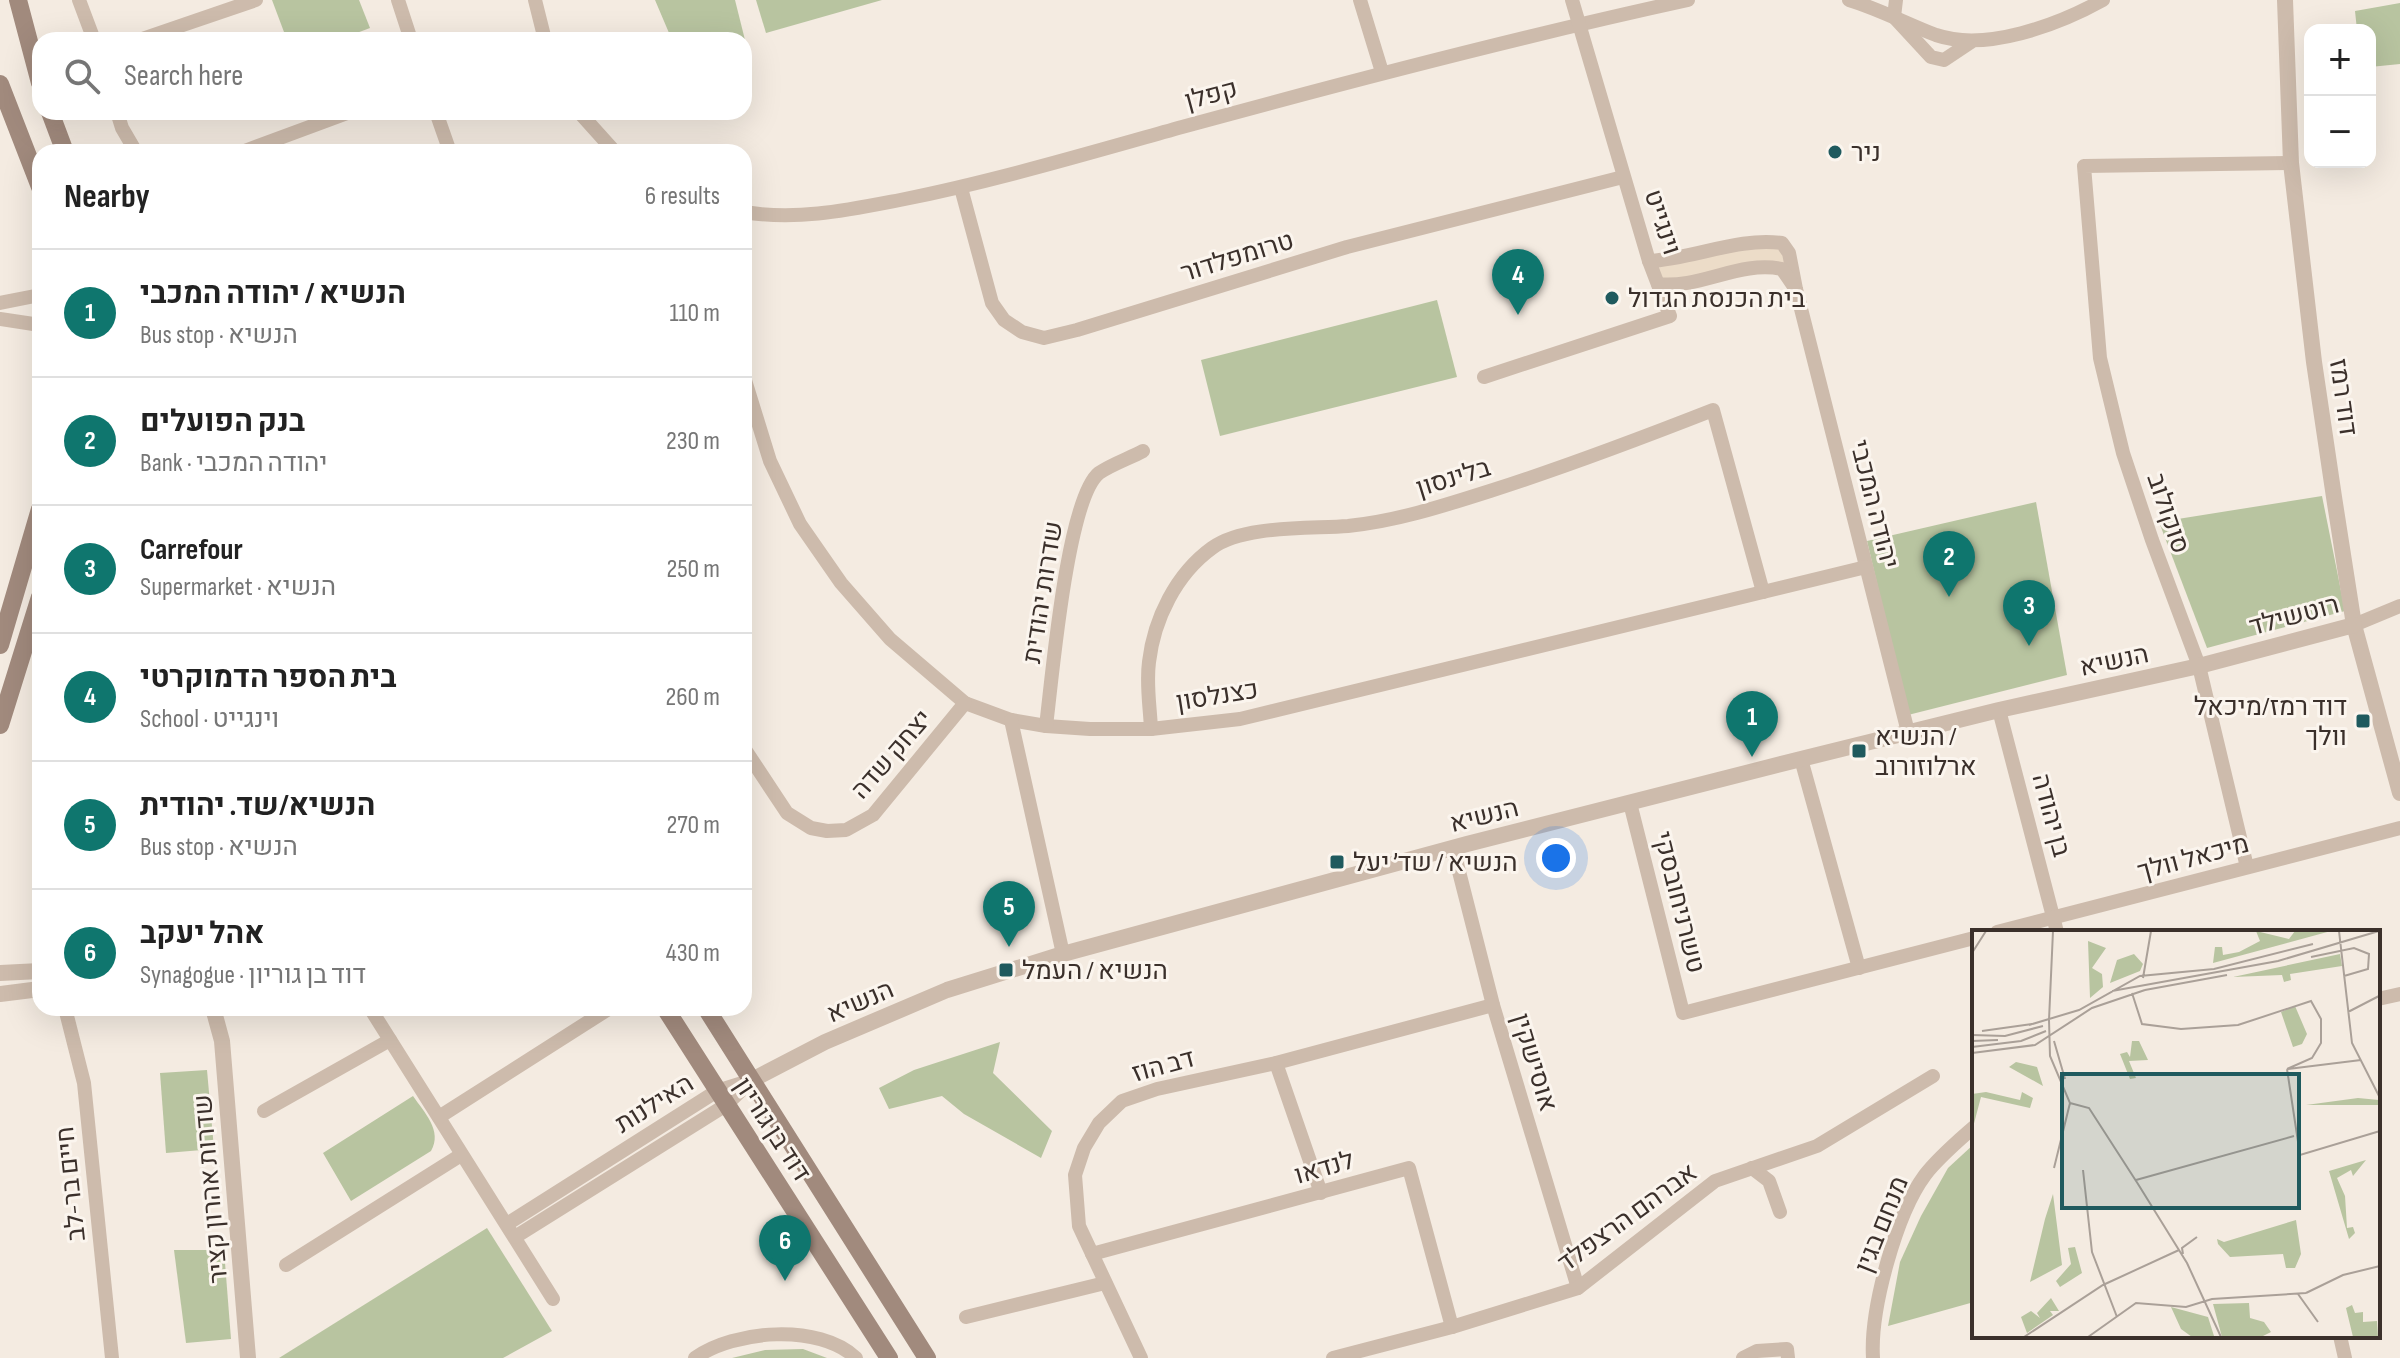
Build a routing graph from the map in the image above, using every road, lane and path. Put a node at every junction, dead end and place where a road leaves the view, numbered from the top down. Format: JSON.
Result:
{"nodes":[{"id":1,"x":18,"y":0,"type":"edge"},
{"id":2,"x":79,"y":0,"type":"edge"},
{"id":3,"x":256,"y":0,"type":"edge"},
{"id":4,"x":398,"y":0,"type":"edge"},
{"id":5,"x":535,"y":0,"type":"edge"},
{"id":6,"x":1360,"y":0,"type":"edge"},
{"id":7,"x":1572,"y":0,"type":"edge"},
{"id":8,"x":1688,"y":0,"type":"edge"},
{"id":9,"x":1849,"y":0,"type":"edge"},
{"id":10,"x":1896,"y":0,"type":"edge"},
{"id":11,"x":2103,"y":0,"type":"edge"},
{"id":12,"x":2285,"y":0,"type":"edge"},
{"id":13,"x":1894,"y":17,"type":"junction"},
{"id":14,"x":1578,"y":24,"type":"junction"},
{"id":15,"x":91,"y":32,"type":"edge"},
{"id":16,"x":162,"y":32,"type":"edge"},
{"id":17,"x":408,"y":32,"type":"edge"},
{"id":18,"x":543,"y":32,"type":"edge"},
{"id":19,"x":1971,"y":42,"type":"junction"},
{"id":20,"x":32,"y":53,"type":"edge"},
{"id":21,"x":1382,"y":72,"type":"junction"},
{"id":22,"x":0,"y":84,"type":"edge"},
{"id":23,"x":53,"y":120,"type":"edge"},
{"id":24,"x":120,"y":120,"type":"edge"},
{"id":25,"x":328,"y":120,"type":"edge"},
{"id":26,"x":439,"y":120,"type":"edge"},
{"id":27,"x":586,"y":120,"type":"edge"},
{"id":28,"x":62,"y":144,"type":"edge"},
{"id":29,"x":131,"y":144,"type":"edge"},
{"id":30,"x":264,"y":144,"type":"edge"},
{"id":31,"x":447,"y":144,"type":"edge"},
{"id":32,"x":608,"y":144,"type":"edge"},
{"id":33,"x":2291,"y":163,"type":"junction"},
{"id":34,"x":32,"y":166,"type":"edge"},
{"id":35,"x":1623,"y":177,"type":"junction"},
{"id":36,"x":961,"y":188,"type":"junction"},
{"id":37,"x":752,"y":213,"type":"edge"},
{"id":38,"x":1649,"y":261,"type":"junction"},
{"id":39,"x":1658,"y":284,"type":"junction"},
{"id":40,"x":1796,"y":289,"type":"junction"},
{"id":41,"x":32,"y":297,"type":"edge"},
{"id":42,"x":0,"y":303,"type":"edge"},
{"id":43,"x":0,"y":319,"type":"edge"},
{"id":44,"x":32,"y":324,"type":"edge"},
{"id":45,"x":1484,"y":377,"type":"dead end"},
{"id":46,"x":752,"y":415,"type":"edge"},
{"id":47,"x":1143,"y":451,"type":"dead end"},
{"id":48,"x":32,"y":536,"type":"edge"},
{"id":49,"x":1866,"y":567,"type":"junction"},
{"id":50,"x":1763,"y":592,"type":"junction"},
{"id":51,"x":2400,"y":606,"type":"edge"},
{"id":52,"x":32,"y":623,"type":"edge"},
{"id":53,"x":2354,"y":625,"type":"junction"},
{"id":54,"x":0,"y":645,"type":"edge"},
{"id":55,"x":2199,"y":666,"type":"junction"},
{"id":56,"x":965,"y":703,"type":"junction"},
{"id":57,"x":1999,"y":710,"type":"junction"},
{"id":58,"x":1011,"y":720,"type":"junction"},
{"id":59,"x":0,"y":725,"type":"edge"},
{"id":60,"x":1046,"y":726,"type":"junction"},
{"id":61,"x":1151,"y":729,"type":"junction"},
{"id":62,"x":1908,"y":732,"type":"junction"},
{"id":63,"x":1801,"y":759,"type":"junction"},
{"id":64,"x":752,"y":760,"type":"edge"},
{"id":65,"x":2400,"y":793,"type":"edge"},
{"id":66,"x":1630,"y":803,"type":"junction"},
{"id":67,"x":2400,"y":828,"type":"edge"},
{"id":68,"x":1453,"y":848,"type":"junction"},
{"id":69,"x":2247,"y":867,"type":"junction"},
{"id":70,"x":2056,"y":925,"type":"edge"},
{"id":71,"x":2014,"y":930,"type":"edge"},
{"id":72,"x":1972,"y":939,"type":"edge"},
{"id":73,"x":1063,"y":954,"type":"junction"},
{"id":74,"x":1859,"y":968,"type":"junction"},
{"id":75,"x":32,"y":971,"type":"edge"},
{"id":76,"x":0,"y":973,"type":"edge"},
{"id":77,"x":32,"y":990,"type":"edge"},
{"id":78,"x":0,"y":994,"type":"edge"},
{"id":79,"x":2400,"y":994,"type":"edge"},
{"id":80,"x":2380,"y":999,"type":"edge"},
{"id":81,"x":1493,"y":1005,"type":"junction"},
{"id":82,"x":67,"y":1016,"type":"edge"},
{"id":83,"x":214,"y":1016,"type":"edge"},
{"id":84,"x":376,"y":1016,"type":"edge"},
{"id":85,"x":597,"y":1016,"type":"edge"},
{"id":86,"x":670,"y":1016,"type":"edge"},
{"id":87,"x":711,"y":1016,"type":"edge"},
{"id":88,"x":390,"y":1040,"type":"junction"},
{"id":89,"x":1276,"y":1063,"type":"junction"},
{"id":90,"x":1933,"y":1076,"type":"dead end"},
{"id":91,"x":752,"y":1080,"type":"junction"},
{"id":92,"x":722,"y":1098,"type":"junction"},
{"id":93,"x":264,"y":1111,"type":"dead end"},
{"id":94,"x":439,"y":1117,"type":"junction"},
{"id":95,"x":1972,"y":1129,"type":"edge"},
{"id":96,"x":461,"y":1155,"type":"junction"},
{"id":97,"x":1752,"y":1168,"type":"junction"},
{"id":98,"x":1321,"y":1193,"type":"junction"},
{"id":99,"x":1780,"y":1212,"type":"dead end"},
{"id":100,"x":511,"y":1230,"type":"junction"},
{"id":101,"x":1092,"y":1254,"type":"junction"},
{"id":102,"x":286,"y":1265,"type":"dead end"},
{"id":103,"x":1105,"y":1283,"type":"junction"},
{"id":104,"x":1578,"y":1288,"type":"junction"},
{"id":105,"x":553,"y":1299,"type":"dead end"},
{"id":106,"x":966,"y":1317,"type":"dead end"},
{"id":107,"x":1452,"y":1327,"type":"junction"},
{"id":108,"x":112,"y":1358,"type":"edge"},
{"id":109,"x":248,"y":1358,"type":"edge"},
{"id":110,"x":695,"y":1358,"type":"edge"},
{"id":111,"x":856,"y":1358,"type":"edge"},
{"id":112,"x":889,"y":1358,"type":"edge"},
{"id":113,"x":927,"y":1358,"type":"edge"},
{"id":114,"x":1141,"y":1358,"type":"edge"},
{"id":115,"x":1333,"y":1358,"type":"edge"},
{"id":116,"x":1743,"y":1358,"type":"edge"},
{"id":117,"x":1788,"y":1358,"type":"edge"},
{"id":118,"x":1873,"y":1358,"type":"edge"}],
"edges":[{"from":1,"to":20,"type":"main road"},
{"from":2,"to":15,"type":"street"},
{"from":3,"to":16,"type":"street"},
{"from":4,"to":17,"type":"street"},
{"from":5,"to":18,"type":"street"},
{"from":6,"to":21,"type":"street"},
{"from":7,"to":14,"type":"street","name":"וינגייט"},
{"from":8,"to":14,"type":"street","name":"קפלן"},
{"from":9,"to":13,"type":"street"},
{"from":10,"to":13,"type":"street"},
{"from":11,"to":19,"type":"street"},
{"from":12,"to":33,"type":"street","name":"דוד רמז"},
{"from":13,"to":19,"type":"street"},
{"from":13,"to":19,"type":"street"},
{"from":14,"to":21,"type":"street","name":"קפלן"},
{"from":14,"to":35,"type":"street","name":"וינגייט"},
{"from":21,"to":36,"type":"street","name":"קפלן"},
{"from":22,"to":34,"type":"main road"},
{"from":23,"to":28,"type":"main road"},
{"from":24,"to":29,"type":"street"},
{"from":25,"to":30,"type":"street"},
{"from":26,"to":31,"type":"street"},
{"from":27,"to":32,"type":"street"},
{"from":33,"to":53,"type":"street","name":"דוד רמז"},
{"from":33,"to":55,"type":"street","name":"סוקולוב"},
{"from":35,"to":36,"type":"street","name":"טרומפלדור"},
{"from":35,"to":38,"type":"street","name":"וינגייט"},
{"from":36,"to":37,"type":"street","name":"קפלן"},
{"from":38,"to":39,"type":"street","name":"וינגייט"},
{"from":38,"to":40,"type":"street","name":"יהודה המכבי"},
{"from":39,"to":40,"type":"street"},
{"from":39,"to":45,"type":"street","name":"וינגייט"},
{"from":40,"to":49,"type":"street","name":"יהודה המכבי"},
{"from":41,"to":42,"type":"street"},
{"from":43,"to":44,"type":"street"},
{"from":46,"to":56,"type":"street","name":"כצנלסון"},
{"from":47,"to":60,"type":"street","name":"שדרות יהודית"},
{"from":48,"to":54,"type":"main road"},
{"from":49,"to":50,"type":"street","name":"כצנלסון"},
{"from":49,"to":62,"type":"street","name":"יהודה המכבי"},
{"from":50,"to":61,"type":"street","name":"כצנלסון"},
{"from":50,"to":61,"type":"street","name":"בלינסון"},
{"from":51,"to":53,"type":"street","name":"רוטשילד"},
{"from":52,"to":59,"type":"main road"},
{"from":53,"to":55,"type":"street","name":"רוטשילד"},
{"from":53,"to":65,"type":"street","name":"דוד רמז"},
{"from":55,"to":57,"type":"street","name":"הנשיא"},
{"from":55,"to":69,"type":"street","name":"סוקולוב"},
{"from":56,"to":58,"type":"street","name":"כצנלסון"},
{"from":56,"to":64,"type":"street","name":"יצחק שדה"},
{"from":57,"to":62,"type":"street","name":"הנשיא"},
{"from":57,"to":70,"type":"street","name":"בן יהודה"},
{"from":58,"to":60,"type":"street","name":"כצנלסון"},
{"from":58,"to":73,"type":"street"},
{"from":60,"to":61,"type":"street","name":"כצנלסון"},
{"from":62,"to":63,"type":"street","name":"הנשיא"},
{"from":63,"to":66,"type":"street","name":"הנשיא"},
{"from":63,"to":74,"type":"street"},
{"from":66,"to":68,"type":"street","name":"הנשיא"},
{"from":66,"to":74,"type":"street","name":"טשרניחובסקי"},
{"from":67,"to":69,"type":"street","name":"מיכאל וולך"},
{"from":68,"to":73,"type":"street","name":"הנשיא"},
{"from":68,"to":81,"type":"street","name":"אוסישקין"},
{"from":69,"to":70,"type":"street","name":"מיכאל וולך"},
{"from":70,"to":71,"type":"street","name":"מיכאל וולך"},
{"from":72,"to":74,"type":"street"},
{"from":73,"to":91,"type":"street","name":"הנשיא"},
{"from":75,"to":76,"type":"street"},
{"from":77,"to":78,"type":"street"},
{"from":79,"to":80,"type":"street"},
{"from":81,"to":89,"type":"street","name":"דב הוז"},
{"from":81,"to":104,"type":"street","name":"אוסישקין"},
{"from":82,"to":108,"type":"street","name":"חיים בר-לב"},
{"from":83,"to":109,"type":"street","name":"שדרות אהרון קציר"},
{"from":84,"to":88,"type":"street"},
{"from":85,"to":94,"type":"street"},
{"from":86,"to":92,"type":"main road","name":"דוד בן גוריון"},
{"from":87,"to":91,"type":"main road","name":"דוד בן גוריון"},
{"from":88,"to":93,"type":"street"},
{"from":88,"to":94,"type":"street"},
{"from":89,"to":98,"type":"street"},
{"from":89,"to":101,"type":"street","name":"דב הוז"},
{"from":90,"to":97,"type":"street","name":"אברהם הרצפלד"},
{"from":91,"to":92,"type":"street","name":"האילנות"},
{"from":91,"to":113,"type":"main road","name":"דוד בן גוריון"},
{"from":92,"to":100,"type":"street","name":"האילנות"},
{"from":92,"to":112,"type":"main road","name":"דוד בן גוריון"},
{"from":94,"to":96,"type":"street"},
{"from":95,"to":118,"type":"street","name":"מנחם בגין"},
{"from":96,"to":100,"type":"street"},
{"from":96,"to":102,"type":"street"},
{"from":97,"to":99,"type":"street"},
{"from":97,"to":104,"type":"street","name":"אברהם הרצפלד"},
{"from":98,"to":101,"type":"street","name":"לנדאו"},
{"from":98,"to":107,"type":"street","name":"לנדאו"},
{"from":100,"to":105,"type":"street"},
{"from":101,"to":103,"type":"street","name":"דב הוז"},
{"from":103,"to":106,"type":"street"},
{"from":103,"to":114,"type":"street","name":"דב הוז"},
{"from":104,"to":107,"type":"street","name":"אברהם הרצפלד"},
{"from":107,"to":115,"type":"street","name":"אברהם הרצפלד"},
{"from":110,"to":111,"type":"street"},
{"from":116,"to":117,"type":"street"}]}
